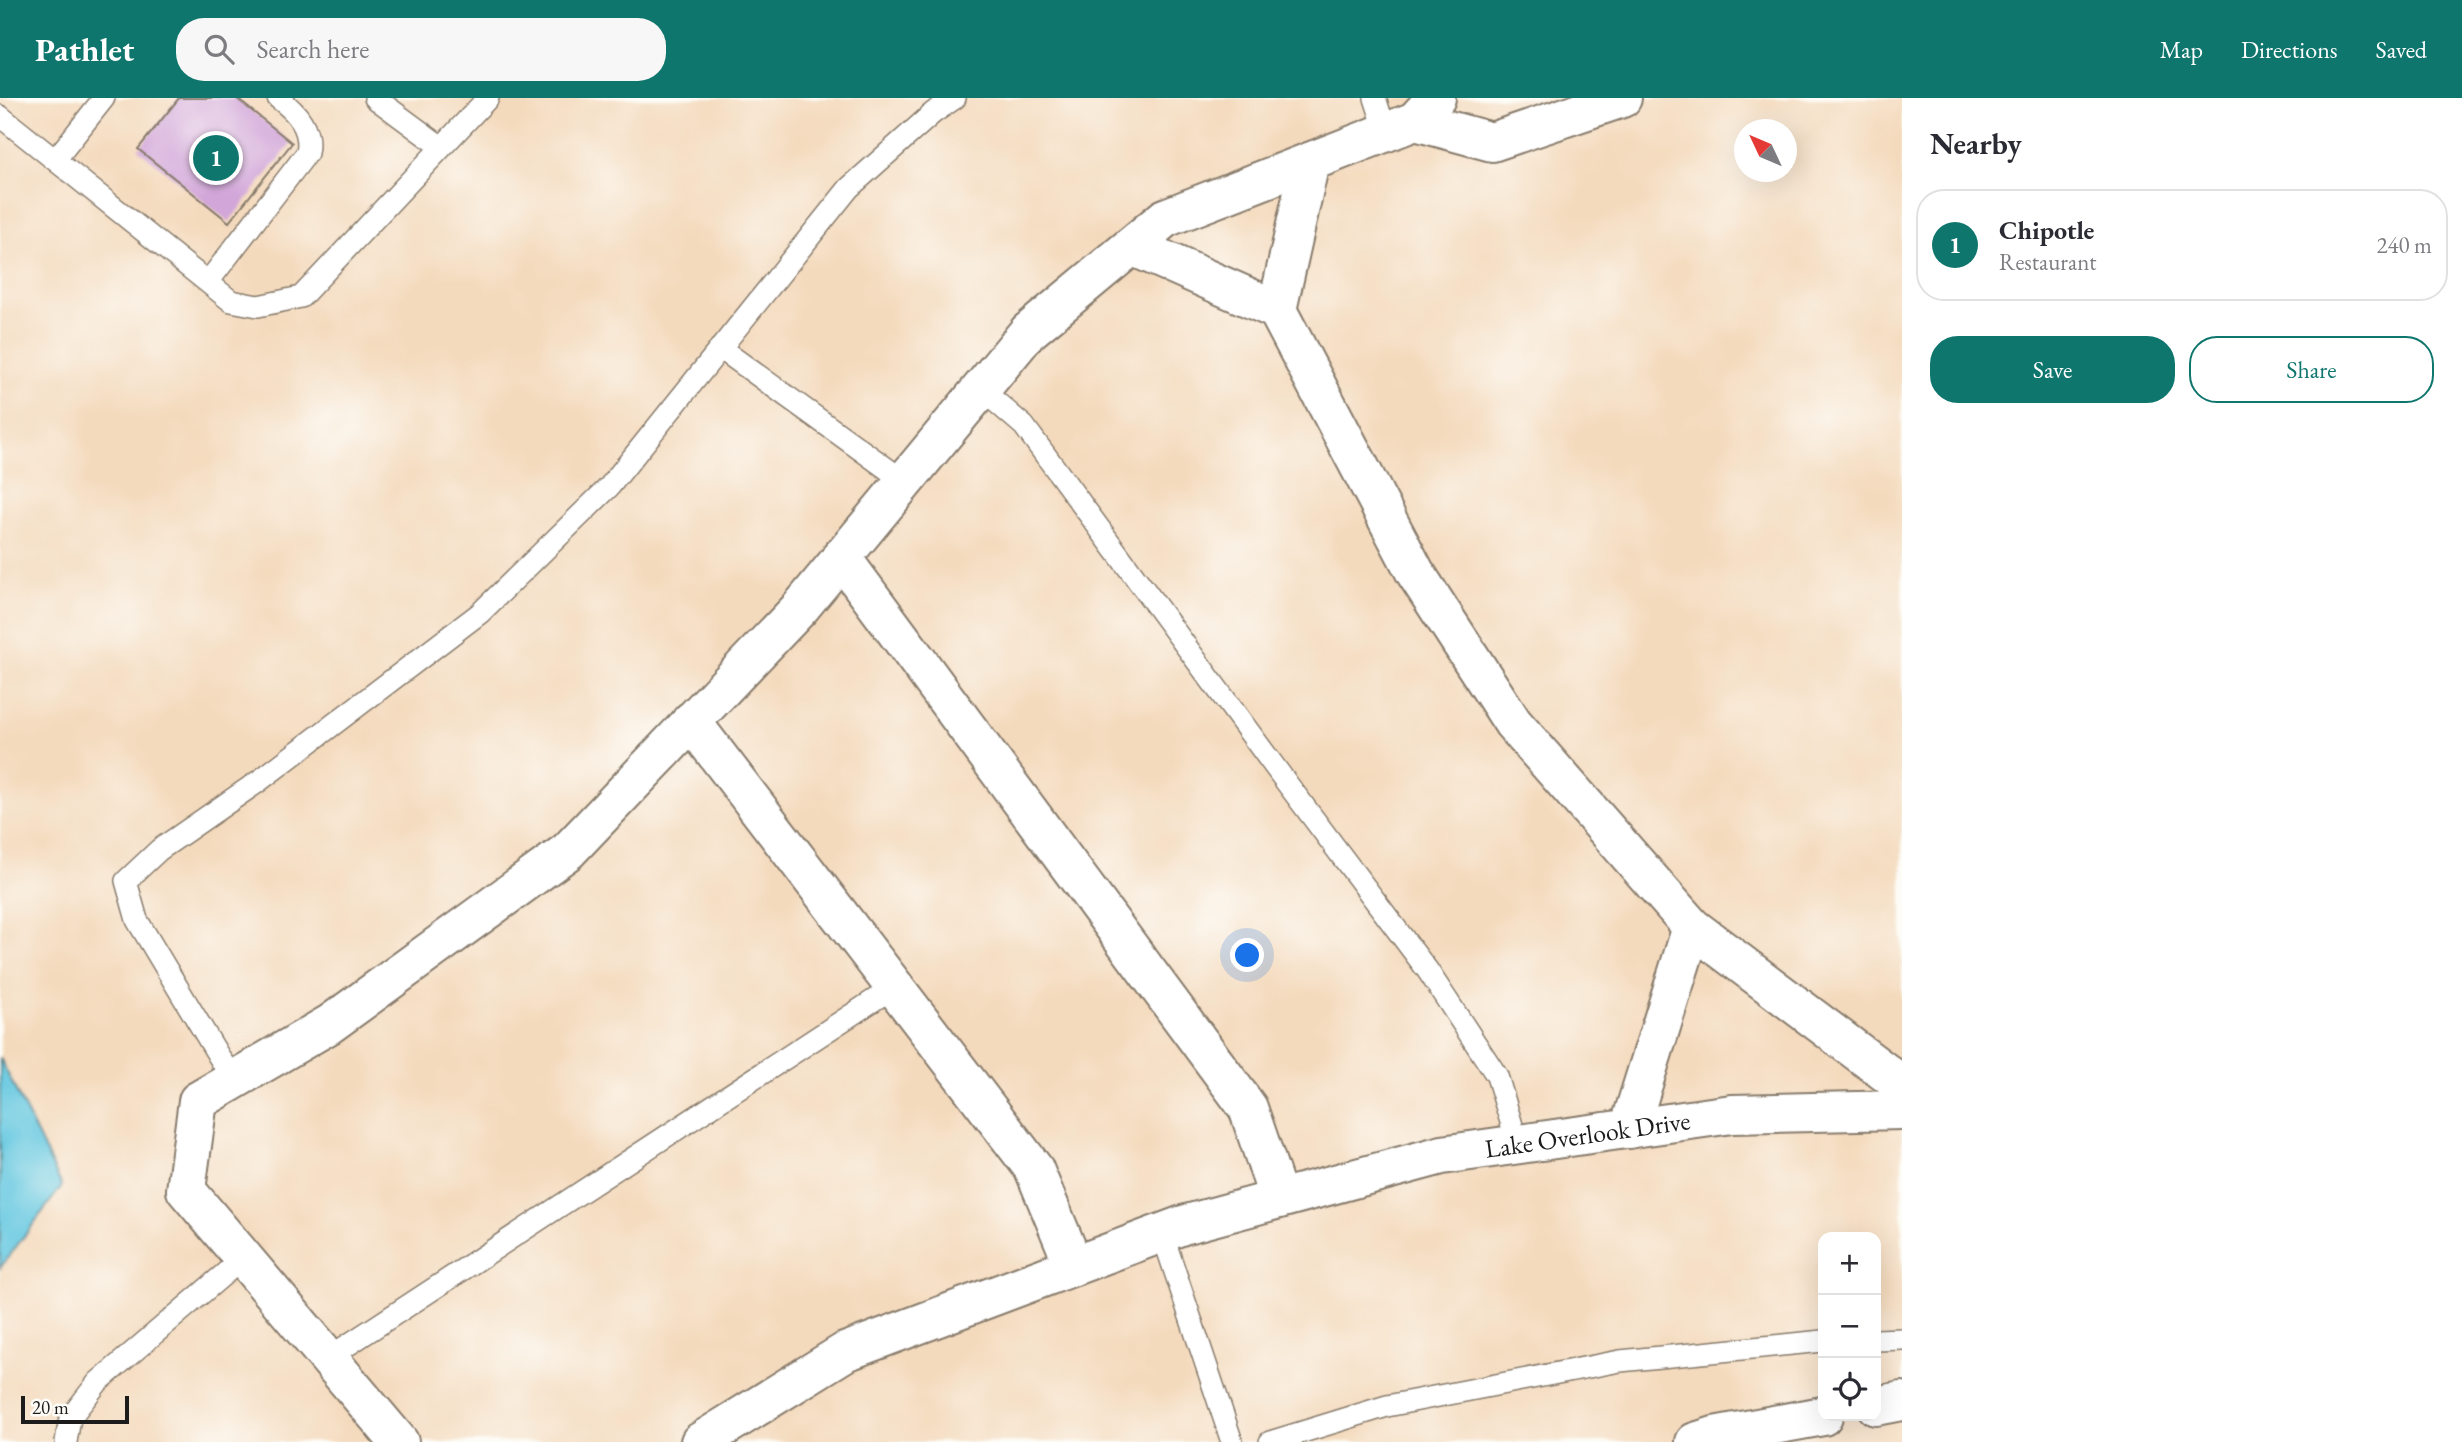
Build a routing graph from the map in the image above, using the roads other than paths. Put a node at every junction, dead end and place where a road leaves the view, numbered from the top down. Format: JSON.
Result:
{"nodes":[{"id":1,"x":104,"y":98,"type":"edge"},
{"id":2,"x":278,"y":98,"type":"edge"},
{"id":3,"x":375,"y":98,"type":"edge"},
{"id":4,"x":488,"y":98,"type":"edge"},
{"id":5,"x":955,"y":98,"type":"edge"},
{"id":6,"x":1622,"y":98,"type":"edge"},
{"id":7,"x":1574,"y":106,"type":"edge"},
{"id":8,"x":1403,"y":112,"type":"edge"},
{"id":9,"x":0,"y":116,"type":"edge"},
{"id":10,"x":440,"y":146,"type":"junction"},
{"id":11,"x":55,"y":160,"type":"junction"},
{"id":12,"x":1310,"y":162,"type":"junction"},
{"id":13,"x":1132,"y":246,"type":"junction"},
{"id":14,"x":208,"y":282,"type":"junction"},
{"id":15,"x":1277,"y":310,"type":"junction"},
{"id":16,"x":720,"y":348,"type":"junction"},
{"id":17,"x":981,"y":389,"type":"junction"},
{"id":18,"x":904,"y":481,"type":"junction"},
{"id":19,"x":841,"y":557,"type":"junction"},
{"id":20,"x":691,"y":721,"type":"junction"},
{"id":21,"x":1692,"y":927,"type":"junction"},
{"id":22,"x":894,"y":987,"type":"junction"},
{"id":23,"x":233,"y":1080,"type":"junction"},
{"id":24,"x":1902,"y":1085,"type":"edge"},
{"id":25,"x":1902,"y":1110,"type":"edge"},
{"id":26,"x":1629,"y":1129,"type":"junction"},
{"id":27,"x":1518,"y":1145,"type":"junction"},
{"id":28,"x":1279,"y":1199,"type":"junction"},
{"id":29,"x":1162,"y":1233,"type":"junction"},
{"id":30,"x":243,"y":1258,"type":"junction"},
{"id":31,"x":1074,"y":1266,"type":"junction"},
{"id":32,"x":1902,"y":1339,"type":"edge"},
{"id":33,"x":1881,"y":1340,"type":"edge"},
{"id":34,"x":1818,"y":1341,"type":"edge"},
{"id":35,"x":328,"y":1358,"type":"junction"},
{"id":36,"x":1902,"y":1401,"type":"edge"},
{"id":37,"x":1881,"y":1405,"type":"edge"},
{"id":38,"x":1818,"y":1417,"type":"edge"},
{"id":39,"x":66,"y":1442,"type":"edge"},
{"id":40,"x":399,"y":1442,"type":"edge"},
{"id":41,"x":700,"y":1442,"type":"edge"},
{"id":42,"x":1232,"y":1442,"type":"edge"},
{"id":43,"x":1270,"y":1442,"type":"edge"},
{"id":44,"x":1695,"y":1442,"type":"edge"}],
"edges":[{"from":1,"to":11,"type":"lane"},
{"from":2,"to":14,"type":"lane"},
{"from":3,"to":10,"type":"lane"},
{"from":4,"to":10,"type":"lane"},
{"from":5,"to":16,"type":"lane"},
{"from":6,"to":7,"type":"street"},
{"from":7,"to":8,"type":"street"},
{"from":8,"to":12,"type":"street"},
{"from":9,"to":11,"type":"lane"},
{"from":10,"to":14,"type":"lane"},
{"from":11,"to":14,"type":"lane"},
{"from":12,"to":13,"type":"street"},
{"from":12,"to":15,"type":"street"},
{"from":13,"to":15,"type":"street"},
{"from":13,"to":17,"type":"street"},
{"from":15,"to":21,"type":"street"},
{"from":16,"to":18,"type":"lane"},
{"from":16,"to":23,"type":"lane"},
{"from":17,"to":18,"type":"street"},
{"from":17,"to":27,"type":"lane"},
{"from":18,"to":19,"type":"street"},
{"from":19,"to":20,"type":"street"},
{"from":19,"to":28,"type":"street"},
{"from":20,"to":22,"type":"street"},
{"from":20,"to":23,"type":"street"},
{"from":21,"to":24,"type":"street"},
{"from":21,"to":26,"type":"street"},
{"from":22,"to":31,"type":"street"},
{"from":22,"to":35,"type":"lane"},
{"from":23,"to":30,"type":"street"},
{"from":25,"to":26,"type":"street","name":"Lake Overlook Drive"},
{"from":26,"to":27,"type":"street","name":"Lake Overlook Drive"},
{"from":27,"to":28,"type":"street","name":"Lake Overlook Drive"},
{"from":28,"to":29,"type":"street","name":"Lake Overlook Drive"},
{"from":29,"to":31,"type":"street","name":"Lake Overlook Drive"},
{"from":29,"to":42,"type":"lane"},
{"from":30,"to":35,"type":"street"},
{"from":30,"to":39,"type":"lane"},
{"from":31,"to":41,"type":"street","name":"Lake Overlook Drive"},
{"from":32,"to":33,"type":"lane"},
{"from":34,"to":43,"type":"lane"},
{"from":35,"to":40,"type":"street"},
{"from":36,"to":37,"type":"street"},
{"from":38,"to":44,"type":"street"}]}
